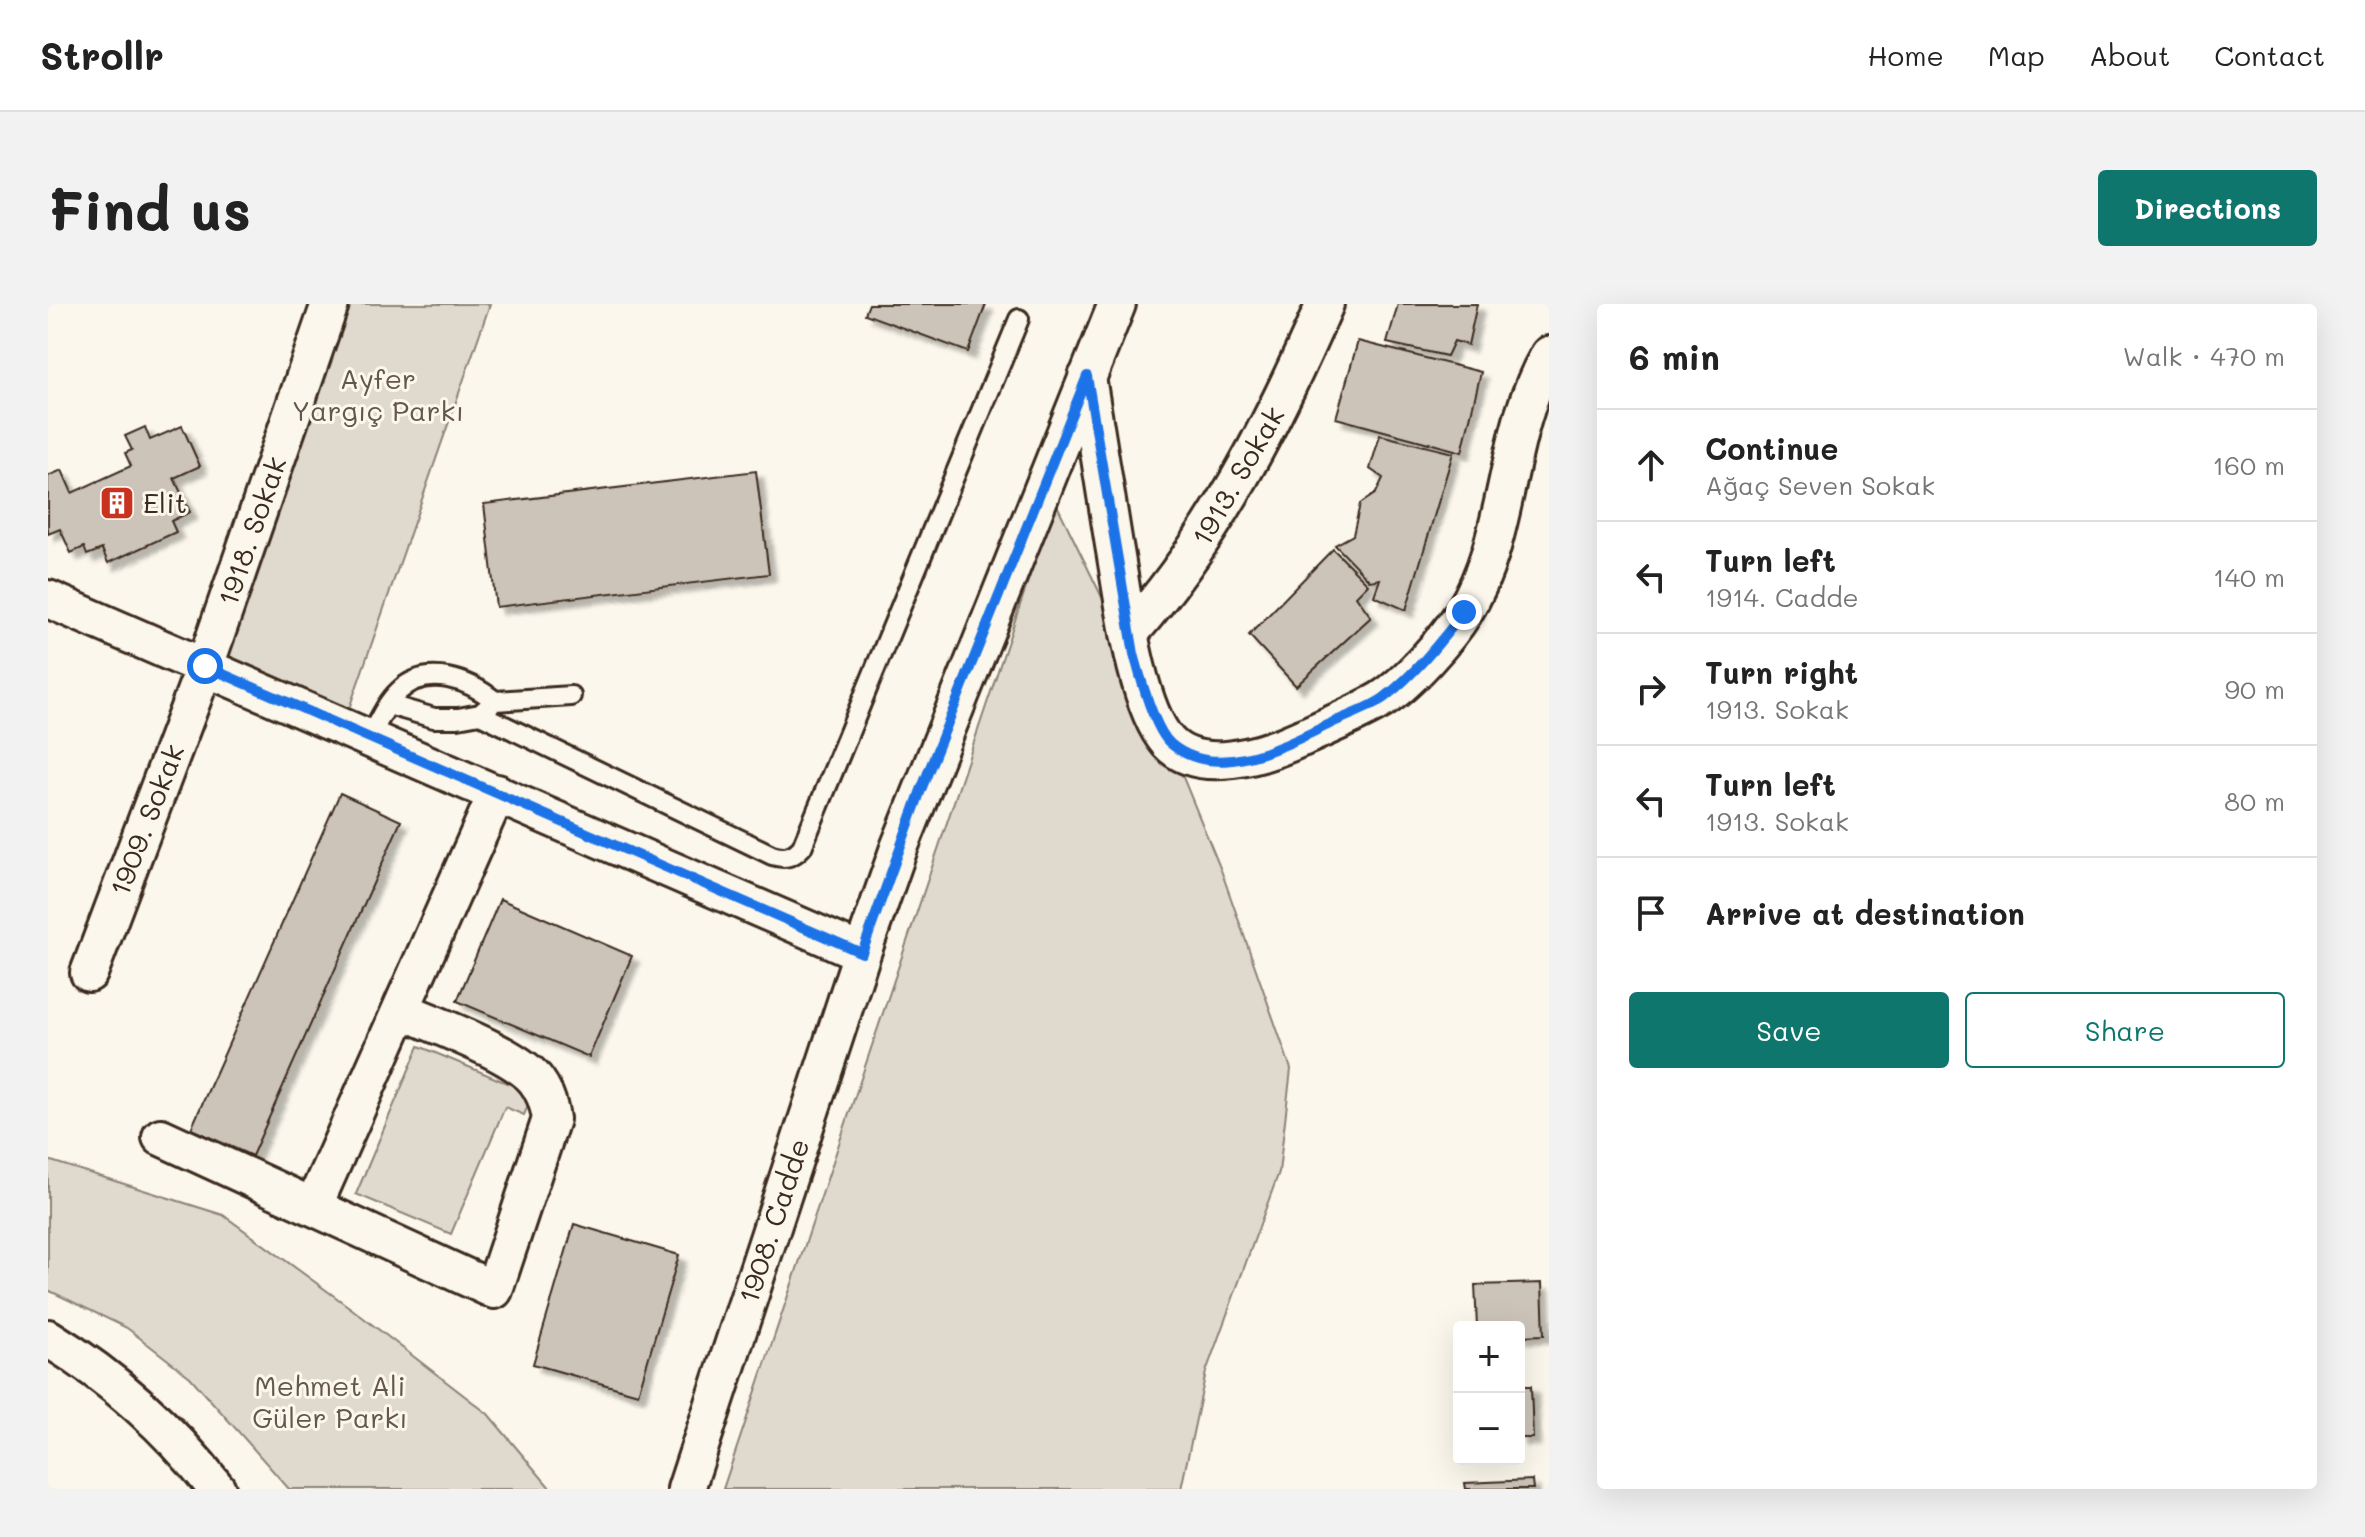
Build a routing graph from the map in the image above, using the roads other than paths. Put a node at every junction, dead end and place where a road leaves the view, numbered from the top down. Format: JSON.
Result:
{"nodes":[{"id":1,"x":330,"y":304,"type":"edge"},
{"id":2,"x":1117,"y":304,"type":"edge"},
{"id":3,"x":1325,"y":304,"type":"edge"},
{"id":4,"x":1019,"y":319,"type":"dead end"},
{"id":5,"x":1549,"y":355,"type":"edge"},
{"id":6,"x":1087,"y":376,"type":"junction"},
{"id":7,"x":48,"y":599,"type":"edge"},
{"id":8,"x":1129,"y":634,"type":"junction"},
{"id":9,"x":205,"y":666,"type":"junction"},
{"id":10,"x":571,"y":696,"type":"dead end"},
{"id":11,"x":495,"y":701,"type":"junction"},
{"id":12,"x":389,"y":705,"type":"junction"},
{"id":13,"x":480,"y":714,"type":"junction"},
{"id":14,"x":369,"y":738,"type":"junction"},
{"id":15,"x":497,"y":793,"type":"junction"},
{"id":16,"x":862,"y":953,"type":"junction"},
{"id":17,"x":89,"y":973,"type":"dead end"},
{"id":18,"x":402,"y":1010,"type":"junction"},
{"id":19,"x":161,"y":1137,"type":"dead end"},
{"id":20,"x":313,"y":1207,"type":"junction"},
{"id":21,"x":48,"y":1338,"type":"edge"},
{"id":22,"x":217,"y":1489,"type":"edge"},
{"id":23,"x":686,"y":1489,"type":"edge"}],
"edges":[{"from":1,"to":9,"type":"street","name":"1918. Sokak"},
{"from":2,"to":6,"type":"street","name":"1908. Cadde"},
{"from":3,"to":8,"type":"street","name":"1913. Sokak"},
{"from":4,"to":13,"type":"lane"},
{"from":5,"to":8,"type":"street"},
{"from":6,"to":8,"type":"street"},
{"from":6,"to":16,"type":"street","name":"1908. Cadde"},
{"from":7,"to":9,"type":"street"},
{"from":9,"to":14,"type":"street"},
{"from":9,"to":17,"type":"street","name":"1909. Sokak"},
{"from":10,"to":11,"type":"lane"},
{"from":11,"to":12,"type":"lane"},
{"from":11,"to":13,"type":"lane"},
{"from":12,"to":13,"type":"lane"},
{"from":12,"to":14,"type":"lane"},
{"from":14,"to":15,"type":"street"},
{"from":15,"to":16,"type":"street"},
{"from":15,"to":18,"type":"street"},
{"from":16,"to":23,"type":"street","name":"1908. Cadde"},
{"from":18,"to":20,"type":"street"},
{"from":18,"to":20,"type":"street"},
{"from":19,"to":20,"type":"street"},
{"from":21,"to":22,"type":"street"}]}
